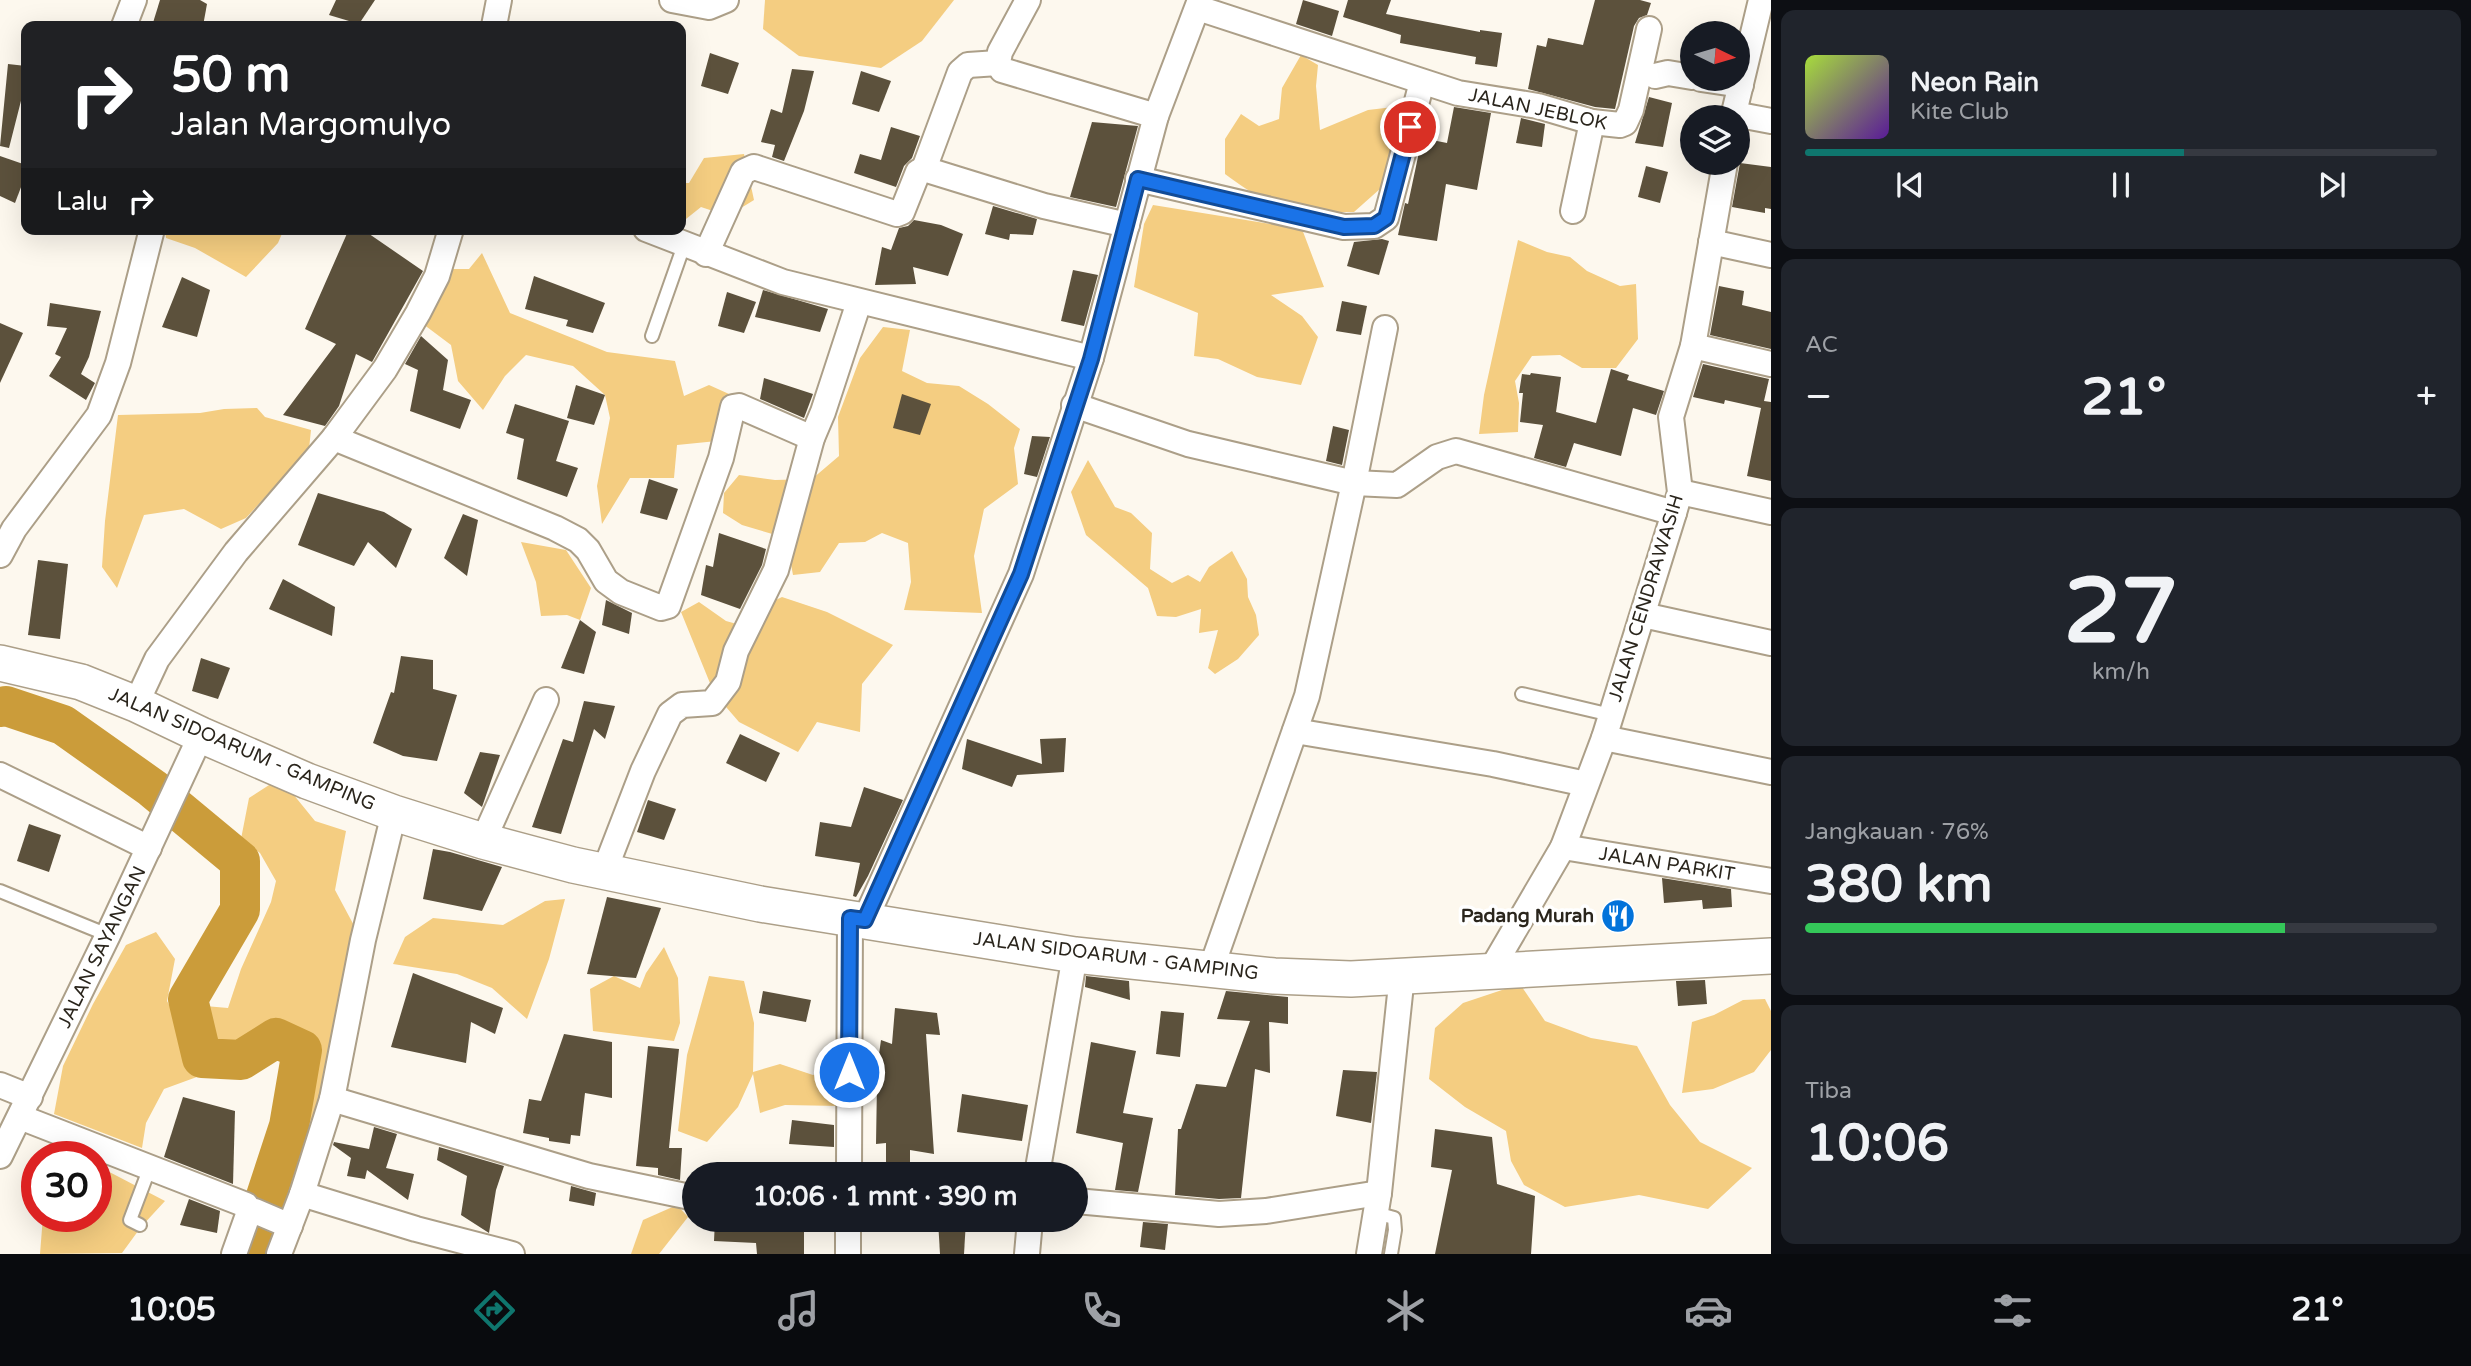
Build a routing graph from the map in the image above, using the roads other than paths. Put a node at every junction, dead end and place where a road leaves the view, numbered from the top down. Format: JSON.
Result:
{"nodes":[{"id":1,"x":134,"y":0,"type":"edge"},
{"id":2,"x":499,"y":0,"type":"edge"},
{"id":3,"x":672,"y":0,"type":"edge"},
{"id":4,"x":726,"y":0,"type":"edge"},
{"id":5,"x":1028,"y":0,"type":"edge"},
{"id":6,"x":1761,"y":0,"type":"edge"},
{"id":7,"x":1199,"y":4,"type":"edge"},
{"id":8,"x":126,"y":21,"type":"edge"},
{"id":9,"x":495,"y":21,"type":"edge"},
{"id":10,"x":1649,"y":29,"type":"dead end"},
{"id":11,"x":1750,"y":47,"type":"edge"},
{"id":12,"x":998,"y":63,"type":"junction"},
{"id":13,"x":1680,"y":75,"type":"edge"},
{"id":14,"x":1655,"y":76,"type":"dead end"},
{"id":15,"x":1422,"y":82,"type":"junction"},
{"id":16,"x":1156,"y":116,"type":"junction"},
{"id":17,"x":1750,"y":118,"type":"edge"},
{"id":18,"x":1771,"y":121,"type":"edge"},
{"id":19,"x":1592,"y":122,"type":"junction"},
{"id":20,"x":924,"y":169,"type":"junction"},
{"id":21,"x":1723,"y":175,"type":"edge"},
{"id":22,"x":1138,"y":179,"type":"junction"},
{"id":23,"x":1573,"y":211,"type":"dead end"},
{"id":24,"x":1127,"y":225,"type":"junction"},
{"id":25,"x":150,"y":235,"type":"edge"},
{"id":26,"x":448,"y":235,"type":"edge"},
{"id":27,"x":660,"y":235,"type":"edge"},
{"id":28,"x":1711,"y":242,"type":"junction"},
{"id":29,"x":695,"y":250,"type":"junction"},
{"id":30,"x":1771,"y":255,"type":"edge"},
{"id":31,"x":859,"y":302,"type":"junction"},
{"id":32,"x":1385,"y":328,"type":"dead end"},
{"id":33,"x":652,"y":336,"type":"dead end"},
{"id":34,"x":1693,"y":346,"type":"junction"},
{"id":35,"x":1091,"y":359,"type":"junction"},
{"id":36,"x":1771,"y":364,"type":"edge"},
{"id":37,"x":1074,"y":405,"type":"junction"},
{"id":38,"x":334,"y":438,"type":"junction"},
{"id":39,"x":812,"y":438,"type":"junction"},
{"id":40,"x":1354,"y":483,"type":"junction"},
{"id":41,"x":1677,"y":503,"type":"junction"},
{"id":42,"x":1771,"y":512,"type":"edge"},
{"id":43,"x":0,"y":555,"type":"edge"},
{"id":44,"x":1643,"y":615,"type":"junction"},
{"id":45,"x":1771,"y":643,"type":"edge"},
{"id":46,"x":0,"y":663,"type":"edge"},
{"id":47,"x":1522,"y":694,"type":"dead end"},
{"id":48,"x":546,"y":701,"type":"dead end"},
{"id":49,"x":136,"y":704,"type":"junction"},
{"id":50,"x":1608,"y":726,"type":"junction"},
{"id":51,"x":1295,"y":731,"type":"junction"},
{"id":52,"x":201,"y":736,"type":"junction"},
{"id":53,"x":1771,"y":772,"type":"edge"},
{"id":54,"x":0,"y":775,"type":"edge"},
{"id":55,"x":1586,"y":784,"type":"junction"},
{"id":56,"x":394,"y":813,"type":"junction"},
{"id":57,"x":484,"y":841,"type":"junction"},
{"id":58,"x":1563,"y":847,"type":"junction"},
{"id":59,"x":149,"y":848,"type":"junction"},
{"id":60,"x":604,"y":872,"type":"junction"},
{"id":61,"x":1771,"y":881,"type":"edge"},
{"id":62,"x":0,"y":891,"type":"edge"},
{"id":63,"x":858,"y":919,"type":"junction"},
{"id":64,"x":108,"y":935,"type":"junction"},
{"id":65,"x":1075,"y":955,"type":"junction"},
{"id":66,"x":1771,"y":956,"type":"edge"},
{"id":67,"x":1211,"y":969,"type":"junction"},
{"id":68,"x":1491,"y":970,"type":"junction"},
{"id":69,"x":1402,"y":975,"type":"junction"},
{"id":70,"x":0,"y":1085,"type":"edge"},
{"id":71,"x":332,"y":1099,"type":"junction"},
{"id":72,"x":25,"y":1107,"type":"junction"},
{"id":73,"x":0,"y":1156,"type":"edge"},
{"id":74,"x":849,"y":1162,"type":"edge"},
{"id":75,"x":1039,"y":1162,"type":"edge"},
{"id":76,"x":150,"y":1167,"type":"junction"},
{"id":77,"x":302,"y":1194,"type":"junction"},
{"id":78,"x":682,"y":1195,"type":"edge"},
{"id":79,"x":1088,"y":1202,"type":"edge"},
{"id":80,"x":1378,"y":1203,"type":"junction"},
{"id":81,"x":265,"y":1216,"type":"junction"},
{"id":82,"x":140,"y":1225,"type":"dead end"},
{"id":83,"x":848,"y":1232,"type":"edge"},
{"id":84,"x":1029,"y":1232,"type":"edge"},
{"id":85,"x":234,"y":1254,"type":"edge"},
{"id":86,"x":279,"y":1254,"type":"edge"},
{"id":87,"x":512,"y":1254,"type":"edge"},
{"id":88,"x":848,"y":1254,"type":"edge"},
{"id":89,"x":1027,"y":1254,"type":"edge"},
{"id":90,"x":1369,"y":1254,"type":"edge"},
{"id":91,"x":1391,"y":1254,"type":"edge"}],
"edges":[{"from":1,"to":8,"type":"street"},
{"from":2,"to":9,"type":"street"},
{"from":3,"to":4,"type":"street"},
{"from":5,"to":12,"type":"street"},
{"from":6,"to":11,"type":"street"},
{"from":7,"to":15,"type":"street","name":"JALAN JEBLOK"},
{"from":7,"to":16,"type":"street"},
{"from":10,"to":19,"type":"street","name":"JALAN JEBLOK"},
{"from":12,"to":16,"type":"street"},
{"from":12,"to":20,"type":"street"},
{"from":13,"to":14,"type":"street"},
{"from":15,"to":19,"type":"street","name":"JALAN JEBLOK"},
{"from":15,"to":22,"type":"street"},
{"from":16,"to":22,"type":"street"},
{"from":17,"to":18,"type":"street"},
{"from":19,"to":23,"type":"street"},
{"from":20,"to":24,"type":"street"},
{"from":20,"to":29,"type":"street"},
{"from":21,"to":28,"type":"street","name":"JALAN CENDRAWASIH"},
{"from":22,"to":24,"type":"street"},
{"from":24,"to":35,"type":"street"},
{"from":25,"to":43,"type":"street"},
{"from":26,"to":38,"type":"street"},
{"from":27,"to":29,"type":"street"},
{"from":28,"to":30,"type":"street"},
{"from":28,"to":34,"type":"street","name":"JALAN CENDRAWASIH"},
{"from":29,"to":31,"type":"street"},
{"from":29,"to":33,"type":"lane"},
{"from":31,"to":35,"type":"street"},
{"from":31,"to":39,"type":"street"},
{"from":32,"to":40,"type":"street"},
{"from":34,"to":36,"type":"street"},
{"from":34,"to":41,"type":"street","name":"JALAN CENDRAWASIH"},
{"from":35,"to":37,"type":"street"},
{"from":37,"to":40,"type":"street"},
{"from":37,"to":63,"type":"street"},
{"from":38,"to":39,"type":"street"},
{"from":38,"to":49,"type":"street"},
{"from":39,"to":60,"type":"street"},
{"from":40,"to":41,"type":"street"},
{"from":40,"to":51,"type":"street"},
{"from":41,"to":42,"type":"street"},
{"from":41,"to":44,"type":"street","name":"JALAN CENDRAWASIH"},
{"from":44,"to":45,"type":"street"},
{"from":44,"to":50,"type":"street","name":"JALAN CENDRAWASIH"},
{"from":46,"to":49,"type":"main road","name":"JALAN SIDOARUM - GAMPING"},
{"from":47,"to":50,"type":"lane"},
{"from":48,"to":57,"type":"street"},
{"from":49,"to":52,"type":"main road","name":"JALAN SIDOARUM - GAMPING"},
{"from":50,"to":53,"type":"street"},
{"from":50,"to":55,"type":"street","name":"JALAN CENDRAWASIH"},
{"from":51,"to":55,"type":"street"},
{"from":51,"to":67,"type":"street"},
{"from":52,"to":56,"type":"main road","name":"JALAN SIDOARUM - GAMPING"},
{"from":52,"to":59,"type":"street","name":"JALAN SAYANGAN"},
{"from":54,"to":59,"type":"street"},
{"from":55,"to":58,"type":"street","name":"JALAN CENDRAWASIH"},
{"from":56,"to":57,"type":"main road","name":"JALAN SIDOARUM - GAMPING"},
{"from":56,"to":71,"type":"street"},
{"from":57,"to":60,"type":"main road","name":"JALAN SIDOARUM - GAMPING"},
{"from":58,"to":61,"type":"street","name":"JALAN PARKIT"},
{"from":58,"to":68,"type":"street","name":"JALAN CENDRAWASIH"},
{"from":59,"to":64,"type":"street","name":"JALAN SAYANGAN"},
{"from":60,"to":63,"type":"main road","name":"JALAN SIDOARUM - GAMPING"},
{"from":62,"to":64,"type":"lane"},
{"from":63,"to":65,"type":"main road","name":"JALAN SIDOARUM - GAMPING"},
{"from":63,"to":74,"type":"street"},
{"from":64,"to":72,"type":"street","name":"JALAN SAYANGAN"},
{"from":65,"to":67,"type":"main road","name":"JALAN SIDOARUM - GAMPING"},
{"from":65,"to":75,"type":"street"},
{"from":66,"to":68,"type":"main road","name":"JALAN SIDOARUM - GAMPING"},
{"from":67,"to":69,"type":"main road","name":"JALAN SIDOARUM - GAMPING"},
{"from":68,"to":69,"type":"main road","name":"JALAN SIDOARUM - GAMPING"},
{"from":69,"to":80,"type":"street"},
{"from":70,"to":72,"type":"street"},
{"from":71,"to":77,"type":"street"},
{"from":71,"to":78,"type":"street"},
{"from":72,"to":73,"type":"street","name":"JALAN SAYANGAN"},
{"from":72,"to":76,"type":"street"},
{"from":76,"to":81,"type":"street"},
{"from":76,"to":82,"type":"lane"},
{"from":77,"to":81,"type":"street"},
{"from":77,"to":87,"type":"street"},
{"from":79,"to":80,"type":"street"},
{"from":80,"to":90,"type":"street"},
{"from":80,"to":91,"type":"lane"},
{"from":81,"to":85,"type":"street"},
{"from":81,"to":86,"type":"street"},
{"from":83,"to":88,"type":"street"},
{"from":84,"to":89,"type":"street"}]}
